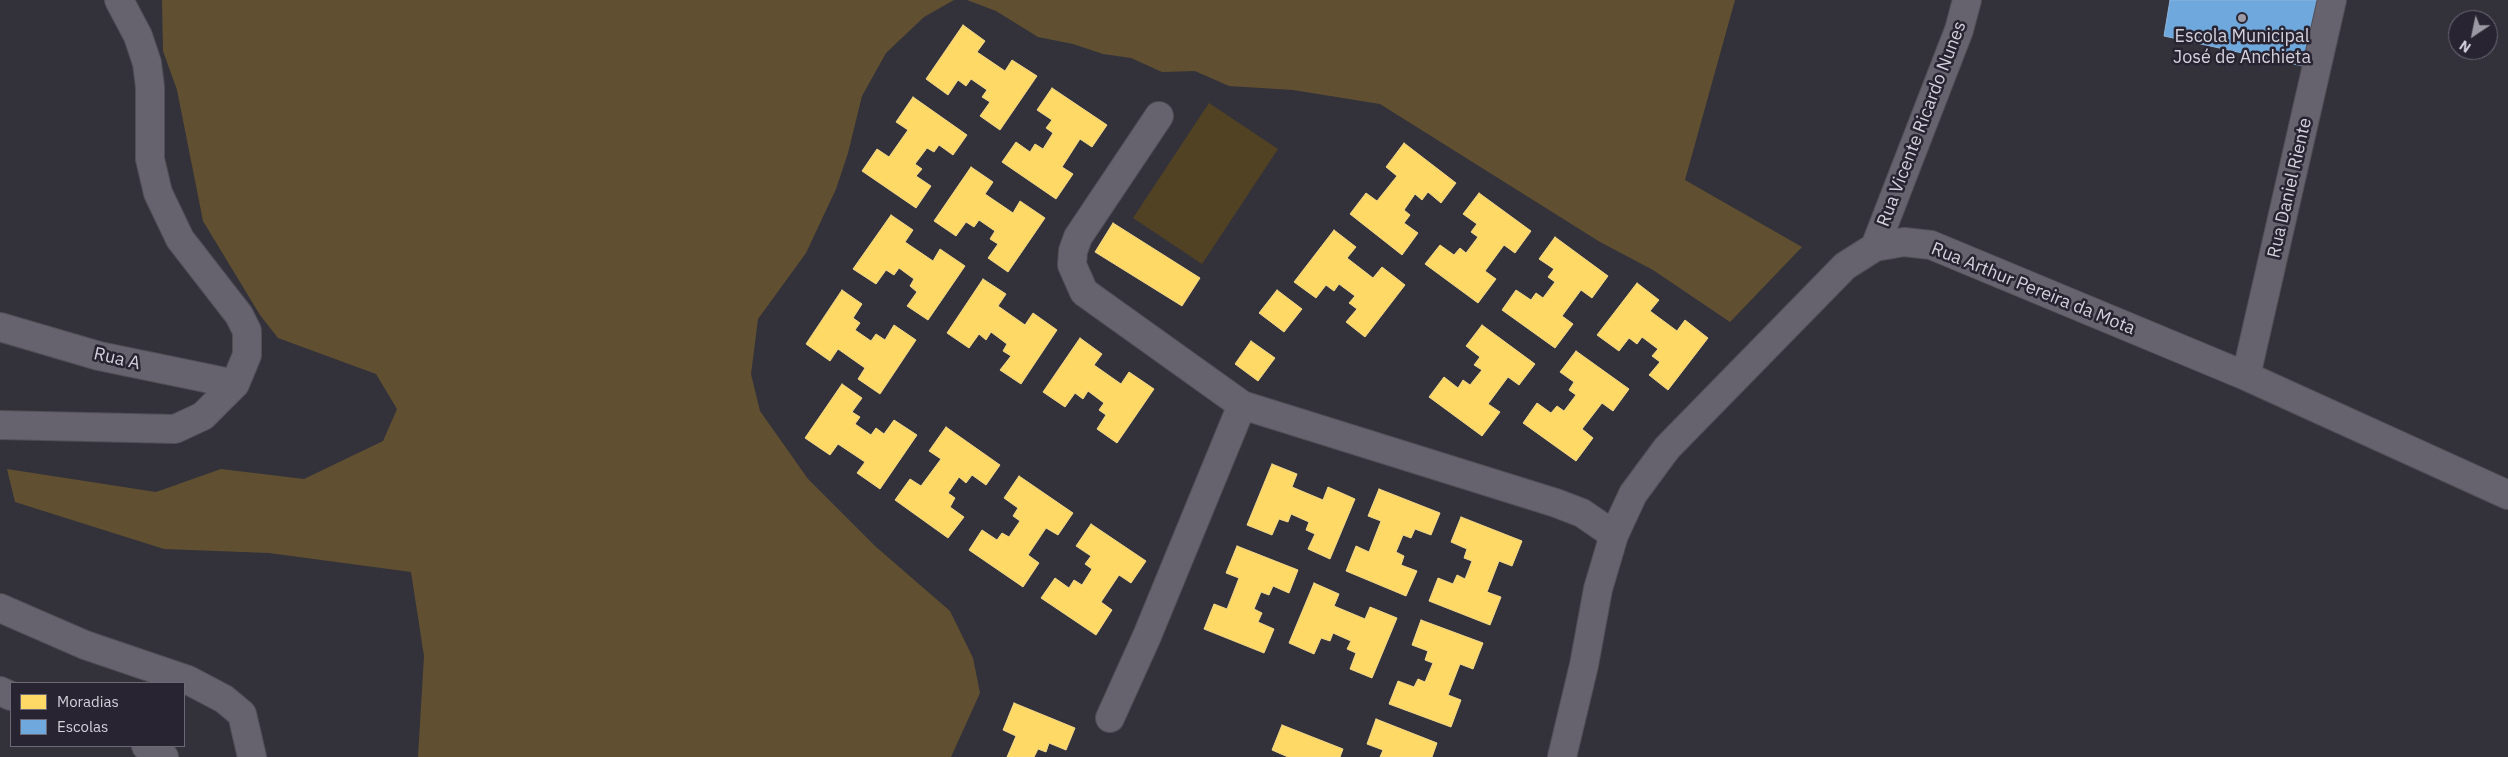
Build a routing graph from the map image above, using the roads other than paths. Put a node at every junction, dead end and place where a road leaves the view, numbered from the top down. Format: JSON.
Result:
{"nodes":[{"id":1,"x":119,"y":0,"type":"edge"},
{"id":2,"x":1967,"y":0,"type":"edge"},
{"id":3,"x":2332,"y":0,"type":"edge"},
{"id":4,"x":1159,"y":116,"type":"dead end"},
{"id":5,"x":1875,"y":247,"type":"junction"},
{"id":6,"x":0,"y":327,"type":"edge"},
{"id":7,"x":2246,"y":376,"type":"junction"},
{"id":8,"x":235,"y":384,"type":"junction"},
{"id":9,"x":1242,"y":405,"type":"junction"},
{"id":10,"x":0,"y":425,"type":"edge"},
{"id":11,"x":2508,"y":495,"type":"edge"},
{"id":12,"x":1614,"y":535,"type":"junction"},
{"id":13,"x":0,"y":608,"type":"edge"},
{"id":14,"x":1110,"y":718,"type":"dead end"},
{"id":15,"x":149,"y":747,"type":"edge"},
{"id":16,"x":164,"y":757,"type":"edge"},
{"id":17,"x":252,"y":757,"type":"edge"},
{"id":18,"x":1562,"y":757,"type":"edge"}],
"edges":[{"from":1,"to":8,"type":"street"},
{"from":2,"to":5,"type":"street","name":"Rua Vicente Ricardo Nunes"},
{"from":3,"to":7,"type":"street","name":"Rua Daniel Riente"},
{"from":4,"to":9,"type":"street"},
{"from":5,"to":7,"type":"street","name":"Rua Arthur Pereira da Mota"},
{"from":5,"to":12,"type":"street","name":"Rua Arthur Pereira da Mota"},
{"from":6,"to":8,"type":"street","name":"Rua A"},
{"from":7,"to":11,"type":"street","name":"Rua Arthur Pereira da Mota"},
{"from":8,"to":10,"type":"street"},
{"from":9,"to":12,"type":"street"},
{"from":9,"to":14,"type":"street"},
{"from":12,"to":18,"type":"street","name":"Rua Arthur Pereira da Mota"},
{"from":13,"to":17,"type":"street"},
{"from":15,"to":16,"type":"street"}]}
